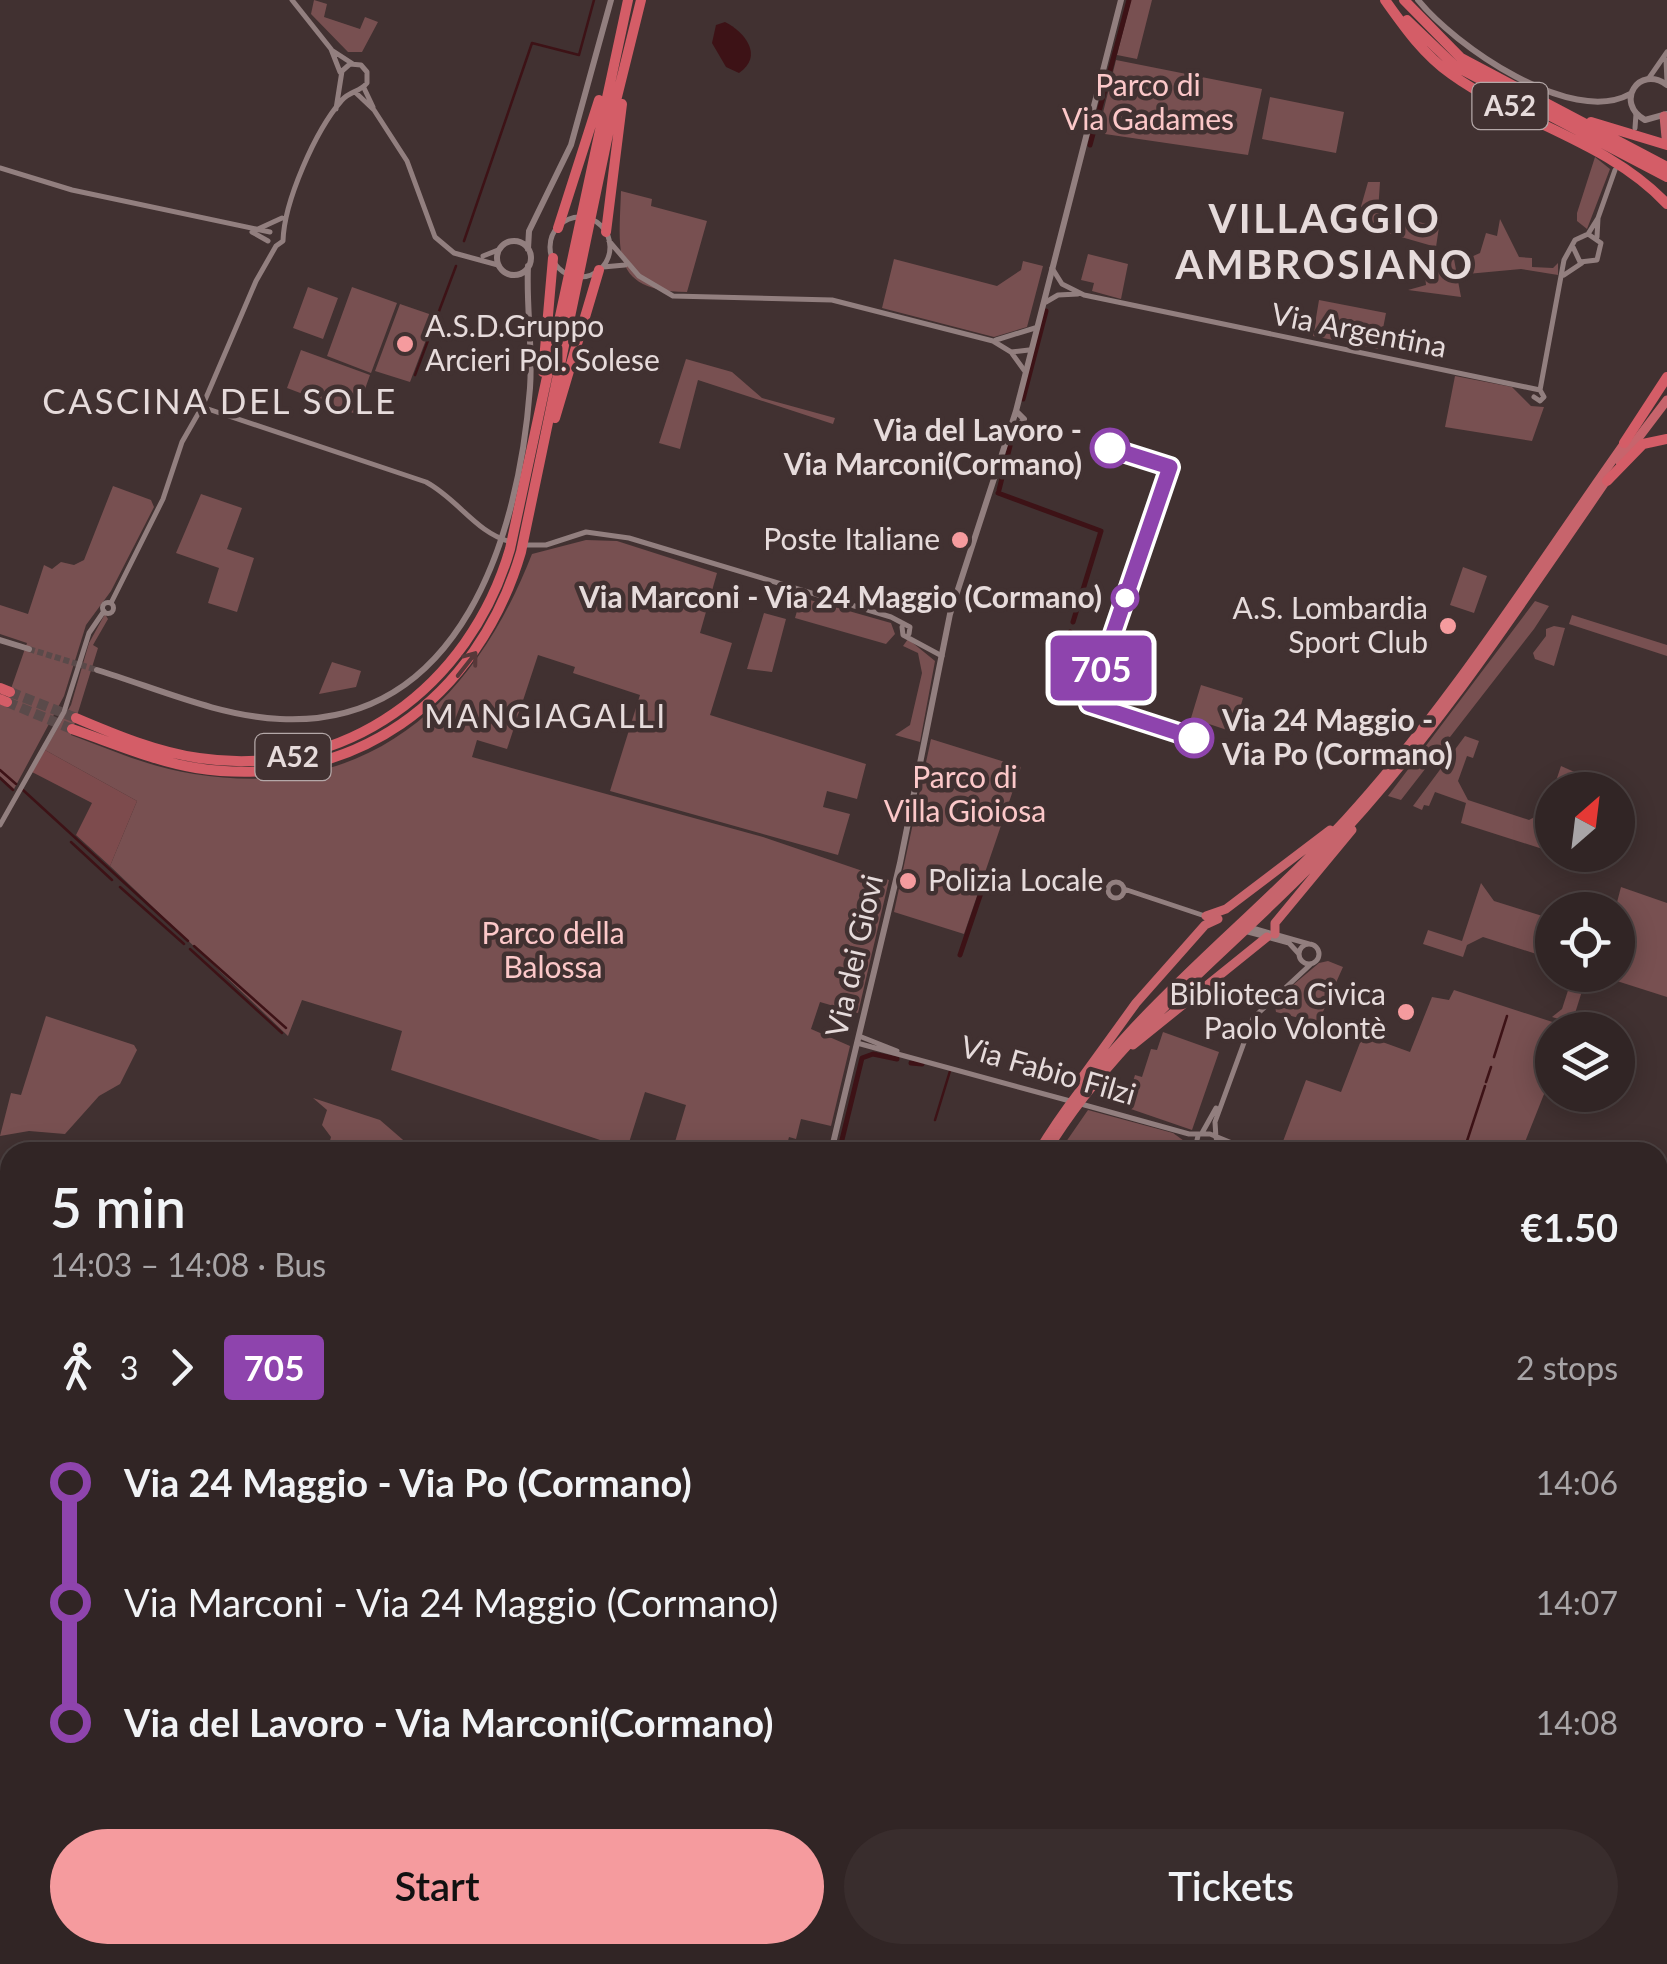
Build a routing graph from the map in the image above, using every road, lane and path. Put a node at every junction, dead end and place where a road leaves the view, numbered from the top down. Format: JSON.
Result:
{"nodes":[{"id":1,"x":292,"y":0,"type":"edge"},
{"id":2,"x":610,"y":0,"type":"edge"},
{"id":3,"x":628,"y":0,"type":"edge"},
{"id":4,"x":642,"y":0,"type":"edge"},
{"id":5,"x":1122,"y":0,"type":"edge"},
{"id":6,"x":1388,"y":0,"type":"edge"},
{"id":7,"x":1404,"y":0,"type":"edge"},
{"id":8,"x":1418,"y":0,"type":"edge"},
{"id":9,"x":618,"y":36,"type":"junction"},
{"id":10,"x":631,"y":39,"type":"junction"},
{"id":11,"x":331,"y":49,"type":"junction"},
{"id":12,"x":1667,"y":54,"type":"edge"},
{"id":13,"x":353,"y":64,"type":"junction"},
{"id":14,"x":340,"y":78,"type":"junction"},
{"id":15,"x":1649,"y":78,"type":"junction"},
{"id":16,"x":1667,"y":83,"type":"edge"},
{"id":17,"x":364,"y":88,"type":"junction"},
{"id":18,"x":353,"y":92,"type":"junction"},
{"id":19,"x":1630,"y":94,"type":"junction"},
{"id":20,"x":1617,"y":100,"type":"junction"},
{"id":21,"x":1630,"y":106,"type":"junction"},
{"id":22,"x":336,"y":109,"type":"junction"},
{"id":23,"x":374,"y":110,"type":"junction"},
{"id":24,"x":1566,"y":114,"type":"junction"},
{"id":25,"x":1666,"y":115,"type":"edge"},
{"id":26,"x":1666,"y":141,"type":"edge"},
{"id":27,"x":1667,"y":167,"type":"edge"},
{"id":28,"x":0,"y":168,"type":"edge"},
{"id":29,"x":1614,"y":170,"type":"dead end"},
{"id":30,"x":1667,"y":177,"type":"edge"},
{"id":31,"x":1667,"y":206,"type":"edge"},
{"id":32,"x":587,"y":212,"type":"junction"},
{"id":33,"x":283,"y":216,"type":"junction"},
{"id":34,"x":1598,"y":218,"type":"junction"},
{"id":35,"x":236,"y":226,"type":"junction"},
{"id":36,"x":558,"y":228,"type":"junction"},
{"id":37,"x":254,"y":230,"type":"junction"},
{"id":38,"x":275,"y":231,"type":"junction"},
{"id":39,"x":529,"y":231,"type":"junction"},
{"id":40,"x":1588,"y":234,"type":"junction"},
{"id":41,"x":607,"y":237,"type":"junction"},
{"id":42,"x":1597,"y":237,"type":"junction"},
{"id":43,"x":515,"y":241,"type":"junction"},
{"id":44,"x":271,"y":243,"type":"junction"},
{"id":45,"x":1574,"y":244,"type":"junction"},
{"id":46,"x":528,"y":249,"type":"junction"},
{"id":47,"x":498,"y":250,"type":"junction"},
{"id":48,"x":480,"y":257,"type":"junction"},
{"id":49,"x":552,"y":258,"type":"junction"},
{"id":50,"x":1582,"y":262,"type":"junction"},
{"id":51,"x":498,"y":265,"type":"junction"},
{"id":52,"x":1052,"y":265,"type":"junction"},
{"id":53,"x":528,"y":266,"type":"junction"},
{"id":54,"x":628,"y":266,"type":"junction"},
{"id":55,"x":601,"y":268,"type":"junction"},
{"id":56,"x":513,"y":274,"type":"junction"},
{"id":57,"x":1562,"y":278,"type":"junction"},
{"id":58,"x":572,"y":282,"type":"junction"},
{"id":59,"x":1062,"y":284,"type":"junction"},
{"id":60,"x":1046,"y":285,"type":"junction"},
{"id":61,"x":528,"y":293,"type":"junction"},
{"id":62,"x":1080,"y":294,"type":"junction"},
{"id":63,"x":1058,"y":295,"type":"junction"},
{"id":64,"x":1040,"y":308,"type":"junction"},
{"id":65,"x":1035,"y":328,"type":"junction"},
{"id":66,"x":1013,"y":338,"type":"junction"},
{"id":67,"x":993,"y":340,"type":"junction"},
{"id":68,"x":1029,"y":350,"type":"junction"},
{"id":69,"x":1011,"y":352,"type":"junction"},
{"id":70,"x":1024,"y":370,"type":"junction"},
{"id":71,"x":1667,"y":377,"type":"edge"},
{"id":72,"x":1667,"y":387,"type":"edge"},
{"id":73,"x":1667,"y":400,"type":"edge"},
{"id":74,"x":202,"y":407,"type":"junction"},
{"id":75,"x":538,"y":428,"type":"junction"},
{"id":76,"x":1667,"y":439,"type":"edge"},
{"id":77,"x":1624,"y":444,"type":"junction"},
{"id":78,"x":1607,"y":481,"type":"junction"},
{"id":79,"x":536,"y":486,"type":"junction"},
{"id":80,"x":514,"y":531,"type":"junction"},
{"id":81,"x":515,"y":548,"type":"junction"},
{"id":82,"x":0,"y":640,"type":"edge"},
{"id":83,"x":30,"y":649,"type":"tunnel mouth"},
{"id":84,"x":942,"y":656,"type":"junction"},
{"id":85,"x":97,"y":670,"type":"tunnel mouth"},
{"id":86,"x":74,"y":724,"type":"tunnel mouth"},
{"id":87,"x":1396,"y":774,"type":"junction"},
{"id":88,"x":1342,"y":824,"type":"junction"},
{"id":89,"x":0,"y":825,"type":"edge"},
{"id":90,"x":1122,"y":892,"type":"dead end"},
{"id":91,"x":1215,"y":919,"type":"junction"},
{"id":92,"x":1250,"y":931,"type":"joint"},
{"id":93,"x":1271,"y":935,"type":"junction"},
{"id":94,"x":1309,"y":944,"type":"junction"},
{"id":95,"x":1299,"y":956,"type":"junction"},
{"id":96,"x":1311,"y":964,"type":"junction"},
{"id":97,"x":1292,"y":979,"type":"junction"},
{"id":98,"x":858,"y":1040,"type":"junction"},
{"id":99,"x":1111,"y":1062,"type":"junction"},
{"id":100,"x":1226,"y":1088,"type":"junction"},
{"id":101,"x":1064,"y":1103,"type":"junction"},
{"id":102,"x":1180,"y":1132,"type":"junction"},
{"id":103,"x":1201,"y":1134,"type":"junction"},
{"id":104,"x":1217,"y":1138,"type":"junction"},
{"id":105,"x":833,"y":1142,"type":"edge"},
{"id":106,"x":1043,"y":1142,"type":"edge"},
{"id":107,"x":1053,"y":1142,"type":"edge"},
{"id":108,"x":1187,"y":1142,"type":"edge"},
{"id":109,"x":1197,"y":1142,"type":"edge"},
{"id":110,"x":1218,"y":1142,"type":"edge"},
{"id":111,"x":1226,"y":1142,"type":"edge"}],
"edges":[{"from":1,"to":11,"type":"street"},
{"from":2,"to":39,"type":"main road"},
{"from":3,"to":9,"type":"highway","number":"A52"},
{"from":4,"to":10,"type":"highway","number":"A52"},
{"from":5,"to":52,"type":"main road"},
{"from":6,"to":30,"type":"highway","number":"A52"},
{"from":6,"to":31,"type":"highway","number":"A52"},
{"from":7,"to":24,"type":"highway","number":"A52"},
{"from":8,"to":20,"type":"main road"},
{"from":9,"to":32,"type":"highway","number":"A52"},
{"from":9,"to":36,"type":"highway"},
{"from":10,"to":32,"type":"highway","number":"A52"},
{"from":10,"to":41,"type":"highway"},
{"from":11,"to":13,"type":"street"},
{"from":11,"to":14,"type":"street"},
{"from":12,"to":15,"type":"street"},
{"from":12,"to":16,"type":"street"},
{"from":13,"to":14,"type":"street"},
{"from":13,"to":17,"type":"street"},
{"from":14,"to":18,"type":"street"},
{"from":14,"to":22,"type":"street"},
{"from":15,"to":16,"type":"main road"},
{"from":15,"to":19,"type":"main road"},
{"from":17,"to":18,"type":"street"},
{"from":17,"to":23,"type":"street"},
{"from":18,"to":22,"type":"street"},
{"from":18,"to":23,"type":"street"},
{"from":19,"to":20,"type":"main road"},
{"from":19,"to":21,"type":"main road"},
{"from":20,"to":21,"type":"main road"},
{"from":21,"to":25,"type":"main road"},
{"from":22,"to":33,"type":"street"},
{"from":23,"to":48,"type":"street"},
{"from":24,"to":26,"type":"highway"},
{"from":24,"to":27,"type":"highway","number":"A52"},
{"from":25,"to":26,"type":"highway"},
{"from":28,"to":35,"type":"street"},
{"from":29,"to":34,"type":"street"},
{"from":32,"to":58,"type":"highway","number":"A52"},
{"from":33,"to":37,"type":"street"},
{"from":33,"to":38,"type":"street"},
{"from":34,"to":40,"type":"street"},
{"from":34,"to":42,"type":"street"},
{"from":35,"to":37,"type":"street"},
{"from":35,"to":44,"type":"street"},
{"from":36,"to":41,"type":"street"},
{"from":36,"to":49,"type":"street"},
{"from":37,"to":38,"type":"street"},
{"from":38,"to":44,"type":"street"},
{"from":38,"to":44,"type":"street"},
{"from":39,"to":43,"type":"main road"},
{"from":39,"to":46,"type":"main road"},
{"from":40,"to":42,"type":"street"},
{"from":40,"to":45,"type":"street"},
{"from":41,"to":54,"type":"street"},
{"from":41,"to":55,"type":"street"},
{"from":42,"to":50,"type":"street"},
{"from":43,"to":46,"type":"main road"},
{"from":43,"to":47,"type":"main road"},
{"from":44,"to":74,"type":"street"},
{"from":45,"to":50,"type":"street"},
{"from":45,"to":57,"type":"street"},
{"from":46,"to":53,"type":"main road"},
{"from":47,"to":48,"type":"street"},
{"from":47,"to":51,"type":"main road"},
{"from":48,"to":51,"type":"street"},
{"from":49,"to":55,"type":"street"},
{"from":49,"to":75,"type":"highway"},
{"from":50,"to":57,"type":"street"},
{"from":51,"to":56,"type":"main road"},
{"from":52,"to":59,"type":"street"},
{"from":52,"to":60,"type":"main road"},
{"from":53,"to":56,"type":"main road"},
{"from":53,"to":61,"type":"main road"},
{"from":54,"to":55,"type":"street"},
{"from":54,"to":67,"type":"street"},
{"from":55,"to":79,"type":"highway"},
{"from":56,"to":61,"type":"main road"},
{"from":57,"to":62,"type":"street","name":"Via Argentina"},
{"from":58,"to":75,"type":"highway","number":"A52"},
{"from":58,"to":79,"type":"highway","number":"A52"},
{"from":59,"to":60,"type":"street"},
{"from":59,"to":62,"type":"street","name":"Via Argentina"},
{"from":60,"to":63,"type":"street"},
{"from":60,"to":64,"type":"main road"},
{"from":61,"to":80,"type":"main road"},
{"from":62,"to":63,"type":"street","name":"Via Argentina"},
{"from":63,"to":64,"type":"street"},
{"from":64,"to":65,"type":"main road"},
{"from":65,"to":66,"type":"street"},
{"from":65,"to":68,"type":"main road"},
{"from":66,"to":67,"type":"street"},
{"from":66,"to":68,"type":"street"},
{"from":67,"to":69,"type":"street"},
{"from":68,"to":69,"type":"street"},
{"from":68,"to":70,"type":"main road"},
{"from":69,"to":70,"type":"street"},
{"from":70,"to":84,"type":"main road","name":"Via dei Giovi"},
{"from":71,"to":77,"type":"highway"},
{"from":72,"to":77,"type":"highway"},
{"from":73,"to":78,"type":"highway"},
{"from":74,"to":81,"type":"street"},
{"from":74,"to":89,"type":"street"},
{"from":75,"to":80,"type":"highway","number":"A52"},
{"from":76,"to":78,"type":"highway"},
{"from":77,"to":88,"type":"highway"},
{"from":78,"to":87,"type":"highway"},
{"from":79,"to":80,"type":"highway","number":"A52"},
{"from":80,"to":81,"type":"highway","number":"A52"},
{"from":81,"to":84,"type":"street"},
{"from":81,"to":85,"type":"main road"},
{"from":81,"to":86,"type":"highway","number":"A52"},
{"from":82,"to":83,"type":"main road"},
{"from":84,"to":98,"type":"main road","name":"Via dei Giovi"},
{"from":87,"to":93,"type":"highway"},
{"from":87,"to":99,"type":"highway"},
{"from":88,"to":91,"type":"highway"},
{"from":88,"to":101,"type":"highway"},
{"from":90,"to":91,"type":"street"},
{"from":91,"to":92,"type":"highway"},
{"from":91,"to":101,"type":"highway"},
{"from":92,"to":93,"type":"street"},
{"from":93,"to":94,"type":"street"},
{"from":93,"to":95,"type":"street"},
{"from":93,"to":99,"type":"highway"},
{"from":94,"to":95,"type":"street"},
{"from":94,"to":96,"type":"street"},
{"from":95,"to":96,"type":"street"},
{"from":95,"to":97,"type":"street"},
{"from":96,"to":97,"type":"street"},
{"from":97,"to":100,"type":"street"},
{"from":98,"to":101,"type":"street","name":"Via Fabio Filzi"},
{"from":98,"to":105,"type":"main road","name":"Via dei Giovi"},
{"from":99,"to":107,"type":"highway"},
{"from":100,"to":103,"type":"street"},
{"from":100,"to":104,"type":"street"},
{"from":101,"to":102,"type":"street","name":"Via Fabio Filzi"},
{"from":101,"to":106,"type":"highway"},
{"from":102,"to":103,"type":"street","name":"Via Fabio Filzi"},
{"from":102,"to":108,"type":"street"},
{"from":103,"to":104,"type":"street","name":"Via Fabio Filzi"},
{"from":103,"to":109,"type":"street"},
{"from":104,"to":110,"type":"street"},
{"from":104,"to":111,"type":"street"}]}
